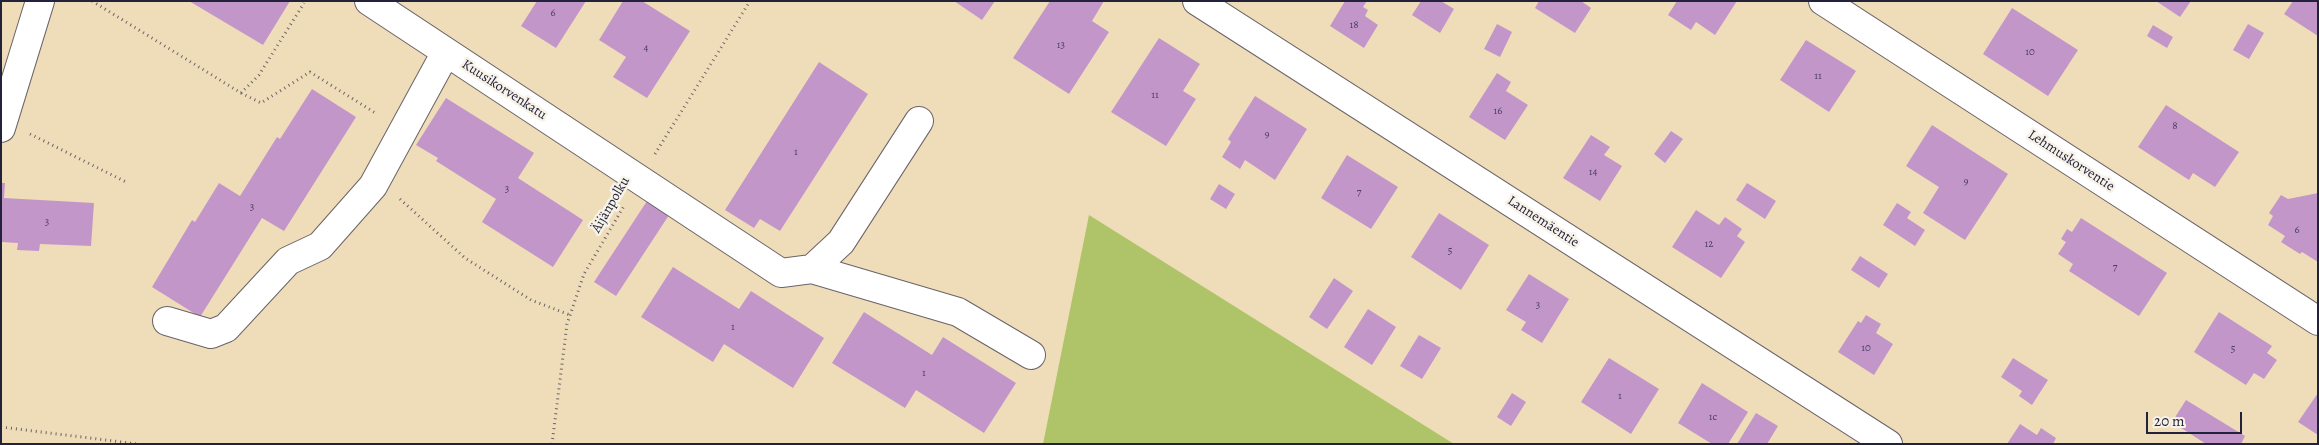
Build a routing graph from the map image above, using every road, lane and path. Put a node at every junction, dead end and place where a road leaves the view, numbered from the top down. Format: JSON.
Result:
{"nodes":[{"id":1,"x":40,"y":1,"type":"edge"},
{"id":2,"x":92,"y":1,"type":"edge"},
{"id":3,"x":369,"y":1,"type":"edge"},
{"id":4,"x":750,"y":1,"type":"edge"},
{"id":5,"x":1197,"y":1,"type":"edge"},
{"id":6,"x":1824,"y":1,"type":"edge"},
{"id":7,"x":304,"y":3,"type":"dead end"},
{"id":8,"x":446,"y":52,"type":"junction"},
{"id":9,"x":241,"y":93,"type":"junction"},
{"id":10,"x":919,"y":121,"type":"dead end"},
{"id":11,"x":3,"y":125,"type":"edge"},
{"id":12,"x":404,"y":130,"type":"junction"},
{"id":13,"x":377,"y":179,"type":"junction"},
{"id":14,"x":639,"y":179,"type":"junction"},
{"id":15,"x":126,"y":182,"type":"dead end"},
{"id":16,"x":812,"y":269,"type":"junction"},
{"id":17,"x":570,"y":315,"type":"junction"},
{"id":18,"x":167,"y":321,"type":"dead end"},
{"id":19,"x":2318,"y":321,"type":"edge"},
{"id":20,"x":1031,"y":355,"type":"dead end"},
{"id":21,"x":1,"y":427,"type":"edge"},
{"id":22,"x":138,"y":444,"type":"edge"},
{"id":23,"x":552,"y":444,"type":"edge"},
{"id":24,"x":1888,"y":444,"type":"edge"}],
"edges":[{"from":1,"to":11,"type":"street"},
{"from":2,"to":9,"type":"path"},
{"from":3,"to":8,"type":"street","name":"Kuusikorvenkatu"},
{"from":4,"to":14,"type":"path","name":"Äijänpolku"},
{"from":5,"to":24,"type":"street","name":"Lannemäentie"},
{"from":6,"to":19,"type":"street","name":"Lehmuskorventie"},
{"from":7,"to":9,"type":"path"},
{"from":8,"to":12,"type":"street"},
{"from":8,"to":14,"type":"street","name":"Kuusikorvenkatu"},
{"from":9,"to":12,"type":"path"},
{"from":10,"to":16,"type":"street"},
{"from":11,"to":15,"type":"path"},
{"from":12,"to":13,"type":"street"},
{"from":13,"to":17,"type":"path"},
{"from":13,"to":18,"type":"street"},
{"from":14,"to":16,"type":"street","name":"Kuusikorvenkatu"},
{"from":14,"to":17,"type":"path","name":"Äijänpolku"},
{"from":16,"to":20,"type":"street"},
{"from":17,"to":23,"type":"path","name":"Äijänpolku"},
{"from":21,"to":22,"type":"path"}]}
